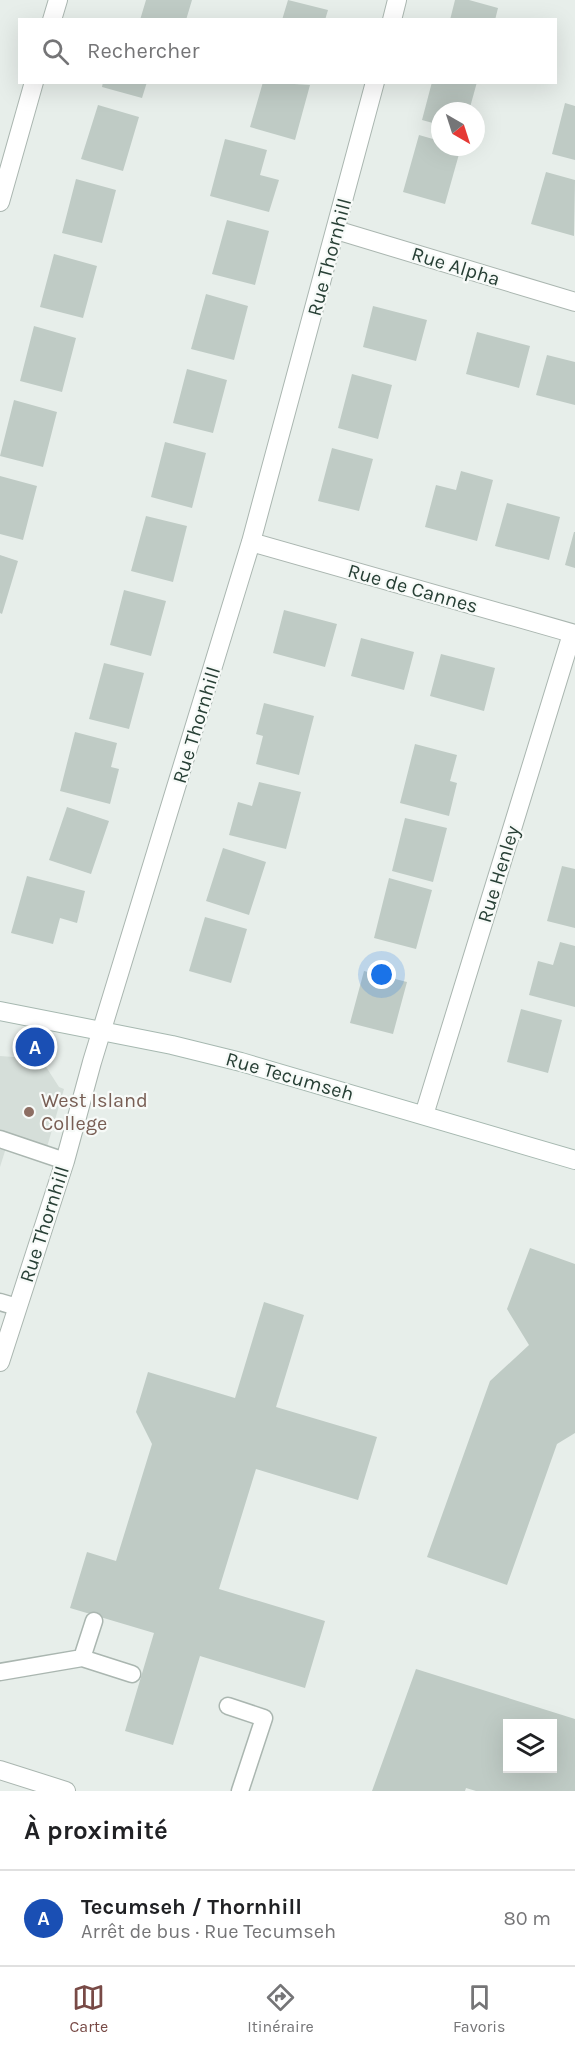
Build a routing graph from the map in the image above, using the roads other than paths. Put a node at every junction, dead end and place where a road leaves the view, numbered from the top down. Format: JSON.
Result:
{"nodes":[{"id":1,"x":58,"y":0,"type":"edge"},
{"id":2,"x":398,"y":0,"type":"edge"},
{"id":3,"x":53,"y":18,"type":"edge"},
{"id":4,"x":393,"y":18,"type":"edge"},
{"id":5,"x":33,"y":84,"type":"edge"},
{"id":6,"x":374,"y":84,"type":"edge"},
{"id":7,"x":0,"y":202,"type":"edge"},
{"id":8,"x":336,"y":230,"type":"junction"},
{"id":9,"x":575,"y":302,"type":"edge"},
{"id":10,"x":251,"y":542,"type":"junction"},
{"id":11,"x":574,"y":634,"type":"edge"},
{"id":12,"x":0,"y":1011,"type":"edge"},
{"id":13,"x":103,"y":1030,"type":"junction"},
{"id":14,"x":424,"y":1115,"type":"junction"},
{"id":15,"x":0,"y":1139,"type":"edge"},
{"id":16,"x":575,"y":1160,"type":"edge"},
{"id":17,"x":65,"y":1161,"type":"junction"},
{"id":18,"x":9,"y":1305,"type":"edge"},
{"id":19,"x":0,"y":1362,"type":"edge"},
{"id":20,"x":94,"y":1621,"type":"dead end"},
{"id":21,"x":82,"y":1658,"type":"junction"},
{"id":22,"x":0,"y":1672,"type":"edge"},
{"id":23,"x":132,"y":1674,"type":"dead end"},
{"id":24,"x":228,"y":1706,"type":"dead end"},
{"id":25,"x":0,"y":1770,"type":"edge"},
{"id":26,"x":66,"y":1791,"type":"edge"},
{"id":27,"x":240,"y":1791,"type":"edge"}],
"edges":[{"from":1,"to":3,"type":"street"},
{"from":2,"to":4,"type":"street"},
{"from":5,"to":7,"type":"street"},
{"from":6,"to":8,"type":"street","name":"Rue Thornhill"},
{"from":8,"to":9,"type":"street","name":"Rue Alpha"},
{"from":8,"to":10,"type":"street","name":"Rue Thornhill"},
{"from":10,"to":11,"type":"street","name":"Rue de Cannes"},
{"from":10,"to":13,"type":"street","name":"Rue Thornhill"},
{"from":11,"to":14,"type":"street","name":"Rue Henley"},
{"from":12,"to":13,"type":"street","name":"Rue Tecumseh"},
{"from":13,"to":14,"type":"street","name":"Rue Tecumseh"},
{"from":13,"to":17,"type":"street","name":"Rue Thornhill"},
{"from":14,"to":16,"type":"street","name":"Rue Tecumseh"},
{"from":15,"to":17,"type":"lane"},
{"from":17,"to":18,"type":"street","name":"Rue Thornhill"},
{"from":18,"to":19,"type":"street","name":"Rue Thornhill"},
{"from":20,"to":21,"type":"lane"},
{"from":21,"to":22,"type":"lane"},
{"from":21,"to":23,"type":"lane"},
{"from":24,"to":27,"type":"lane"},
{"from":25,"to":26,"type":"street"}]}
